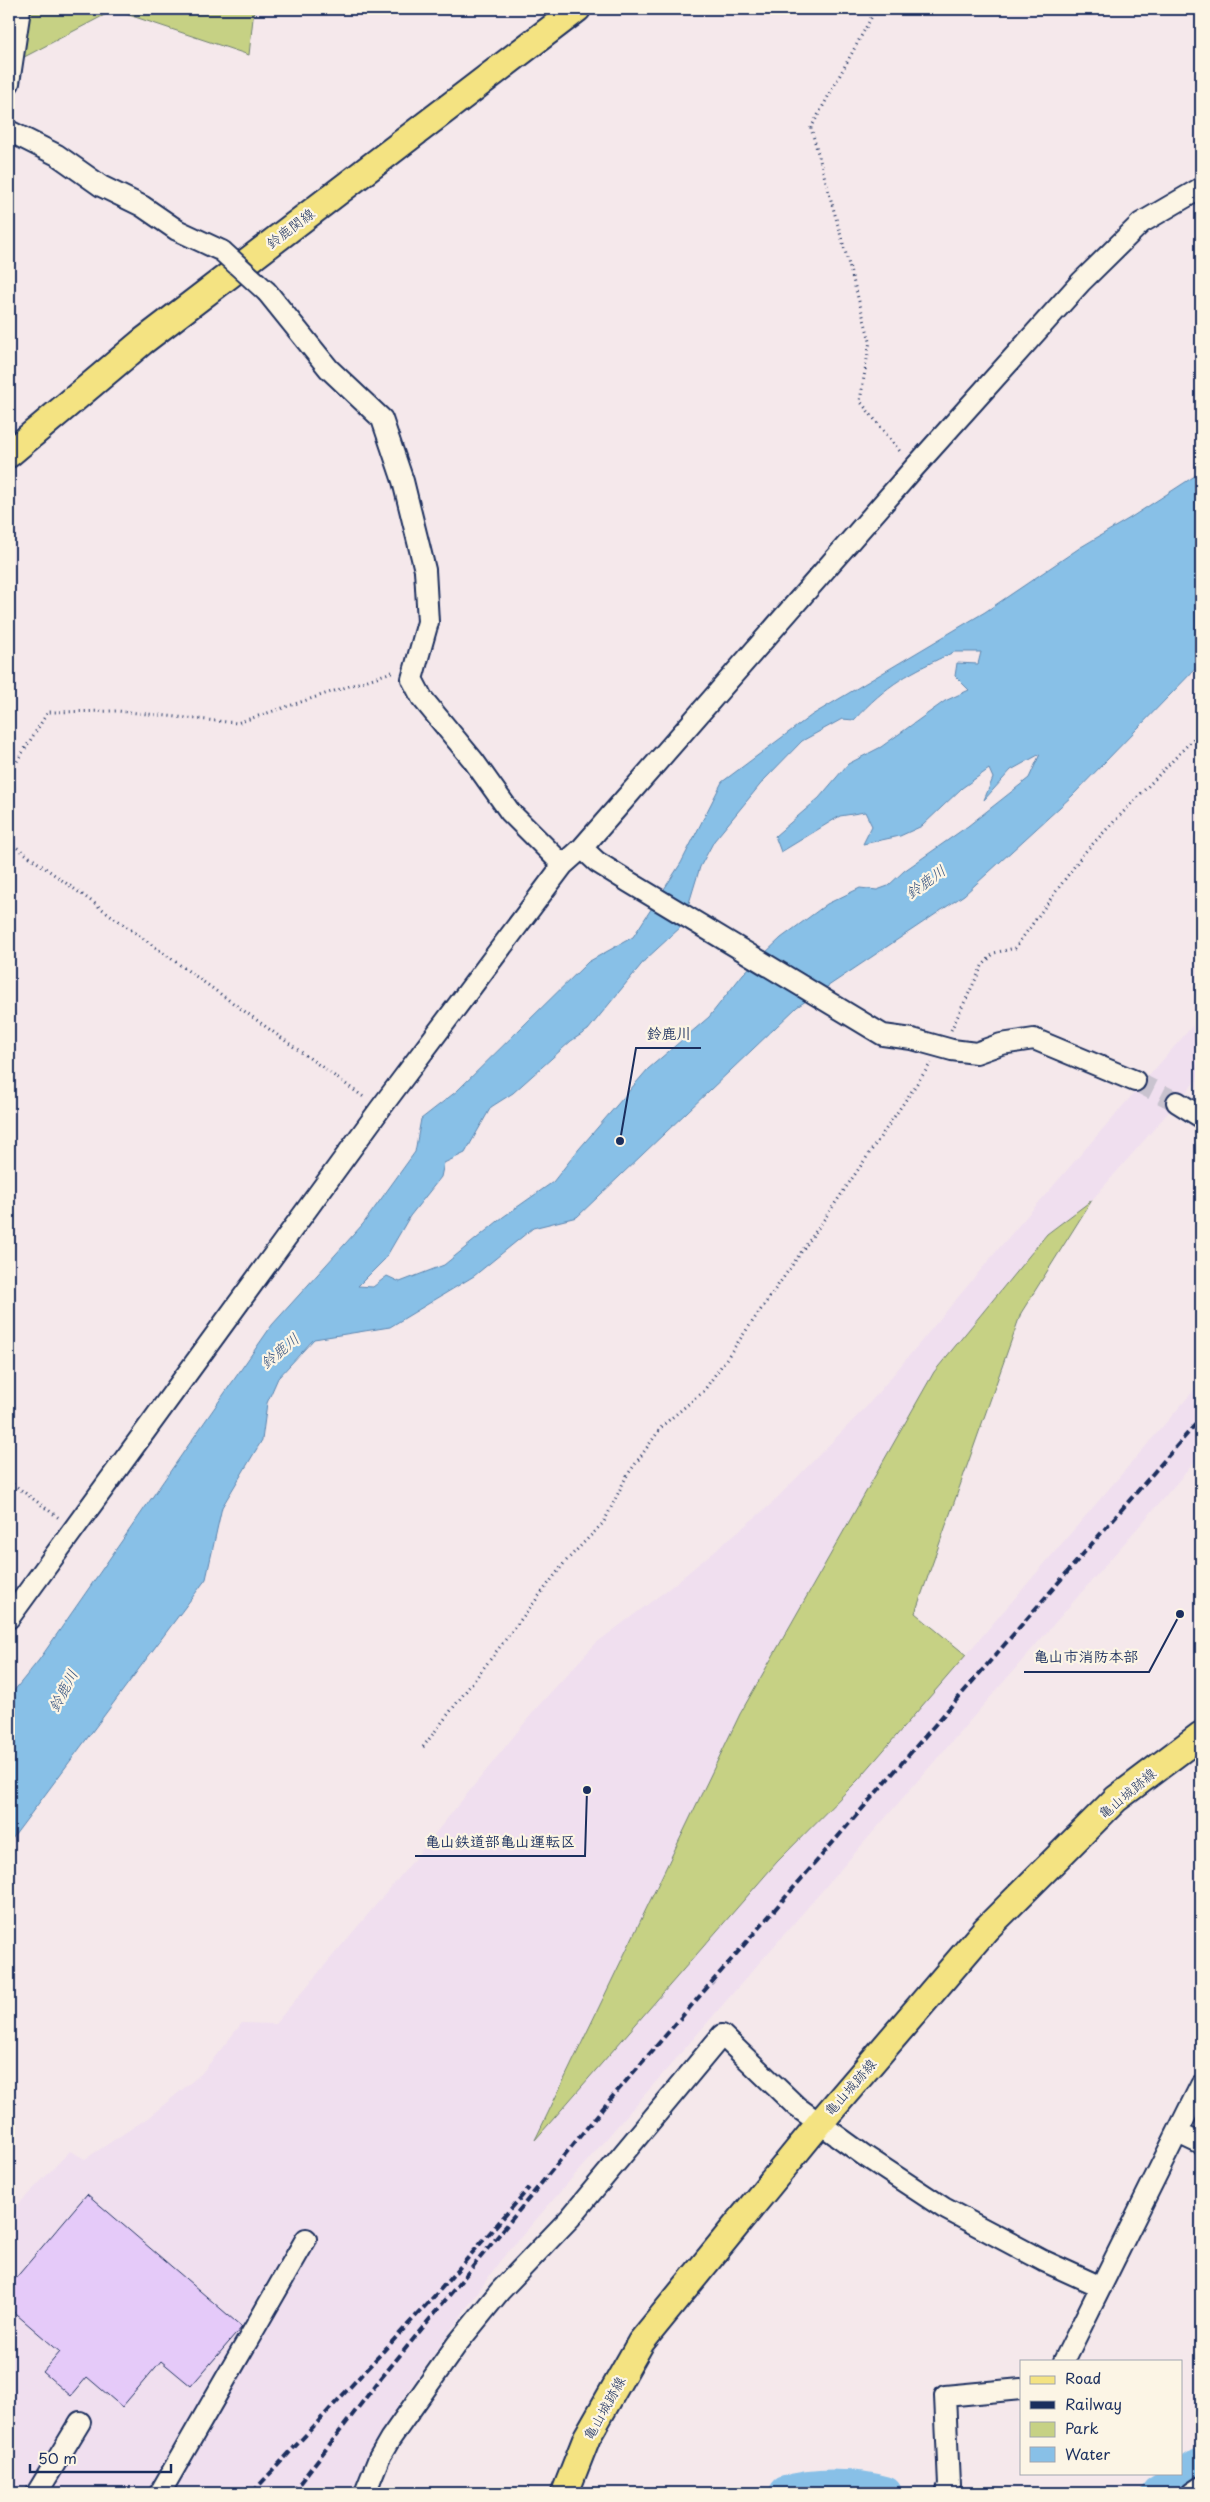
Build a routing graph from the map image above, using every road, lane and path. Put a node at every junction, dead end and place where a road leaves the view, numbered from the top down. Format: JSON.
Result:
{"nodes":[{"id":1,"x":20,"y":9,"type":"edge"},
{"id":2,"x":577,"y":9,"type":"edge"},
{"id":3,"x":876,"y":9,"type":"edge"},
{"id":4,"x":9,"y":83,"type":"edge"},
{"id":5,"x":9,"y":130,"type":"edge"},
{"id":6,"x":1201,"y":188,"type":"edge"},
{"id":7,"x":9,"y":454,"type":"edge"},
{"id":8,"x":914,"y":468,"type":"junction"},
{"id":9,"x":415,"y":665,"type":"junction"},
{"id":10,"x":1201,"y":731,"type":"edge"},
{"id":11,"x":9,"y":774,"type":"edge"},
{"id":12,"x":9,"y":842,"type":"edge"},
{"id":13,"x":582,"y":848,"type":"junction"},
{"id":14,"x":563,"y":865,"type":"junction"},
{"id":15,"x":942,"y":1047,"type":"junction"},
{"id":16,"x":1134,"y":1081,"type":"tunnel mouth"},
{"id":17,"x":1177,"y":1102,"type":"tunnel mouth"},
{"id":18,"x":380,"y":1109,"type":"junction"},
{"id":19,"x":1201,"y":1117,"type":"edge"},
{"id":20,"x":9,"y":1481,"type":"edge"},
{"id":21,"x":74,"y":1529,"type":"junction"},
{"id":22,"x":9,"y":1618,"type":"edge"},
{"id":23,"x":1201,"y":1735,"type":"edge"},
{"id":24,"x":423,"y":1747,"type":"dead end"},
{"id":25,"x":1201,"y":2085,"type":"edge"},
{"id":26,"x":819,"y":2124,"type":"junction"},
{"id":27,"x":1178,"y":2133,"type":"junction"},
{"id":28,"x":1201,"y":2144,"type":"edge"},
{"id":29,"x":306,"y":2239,"type":"dead end"},
{"id":30,"x":1101,"y":2287,"type":"junction"},
{"id":31,"x":1064,"y":2360,"type":"edge"},
{"id":32,"x":1020,"y":2389,"type":"edge"},
{"id":33,"x":80,"y":2422,"type":"dead end"},
{"id":34,"x":1201,"y":2487,"type":"edge"},
{"id":35,"x":38,"y":2493,"type":"edge"},
{"id":36,"x":160,"y":2493,"type":"edge"},
{"id":37,"x":365,"y":2493,"type":"edge"},
{"id":38,"x":565,"y":2493,"type":"edge"},
{"id":39,"x":946,"y":2493,"type":"edge"},
{"id":40,"x":1192,"y":2493,"type":"edge"}],
"edges":[{"from":1,"to":4,"type":"street"},
{"from":2,"to":7,"type":"main road","name":"鈴鹿関線"},
{"from":3,"to":8,"type":"path"},
{"from":5,"to":9,"type":"street","bridge":true},
{"from":6,"to":8,"type":"street"},
{"from":8,"to":13,"type":"street"},
{"from":9,"to":11,"type":"path"},
{"from":9,"to":14,"type":"street"},
{"from":10,"to":15,"type":"path"},
{"from":12,"to":18,"type":"path"},
{"from":13,"to":14,"type":"street"},
{"from":13,"to":15,"type":"street"},
{"from":14,"to":18,"type":"street"},
{"from":15,"to":16,"type":"street"},
{"from":15,"to":24,"type":"path"},
{"from":17,"to":19,"type":"street"},
{"from":18,"to":21,"type":"street"},
{"from":20,"to":21,"type":"path"},
{"from":21,"to":22,"type":"street"},
{"from":23,"to":26,"type":"main road","name":"亀山城跡線"},
{"from":25,"to":27,"type":"street"},
{"from":26,"to":30,"type":"street"},
{"from":26,"to":37,"type":"street"},
{"from":26,"to":38,"type":"main road","name":"亀山城跡線"},
{"from":27,"to":28,"type":"street"},
{"from":27,"to":30,"type":"street"},
{"from":29,"to":36,"type":"street"},
{"from":30,"to":31,"type":"street"},
{"from":32,"to":39,"type":"street"},
{"from":33,"to":35,"type":"street"},
{"from":34,"to":40,"type":"street"}]}
